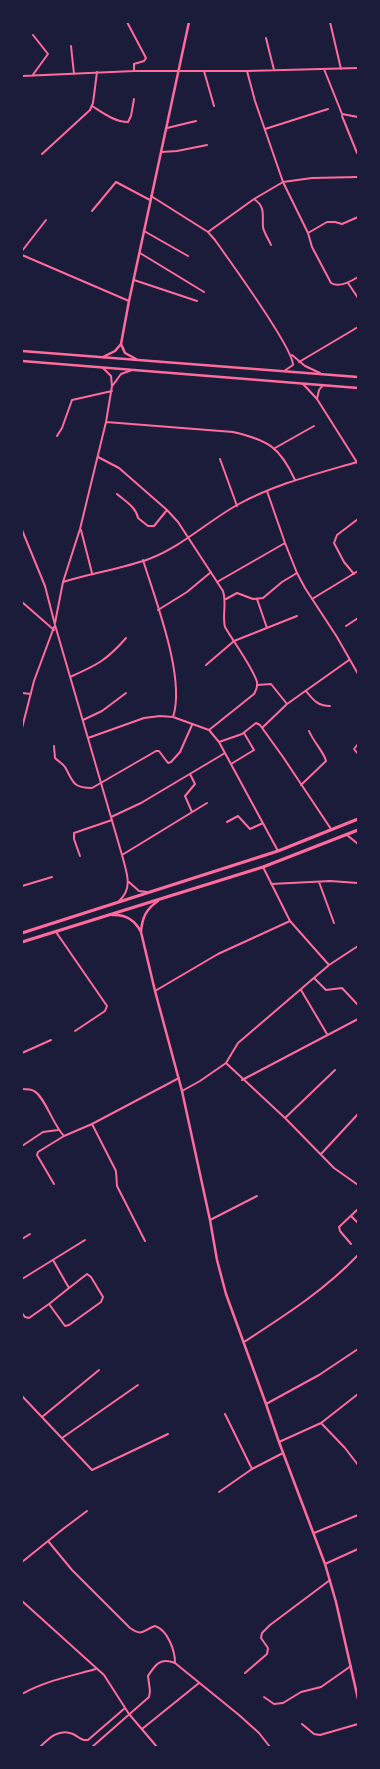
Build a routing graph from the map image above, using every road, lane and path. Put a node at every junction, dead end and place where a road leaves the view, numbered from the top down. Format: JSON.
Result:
{"nodes":[{"id":1,"x":127,"y":22,"type":"edge"},
{"id":2,"x":189,"y":22,"type":"edge"},
{"id":3,"x":330,"y":22,"type":"edge"},
{"id":4,"x":33,"y":36,"type":"dead end"},
{"id":5,"x":266,"y":38,"type":"dead end"},
{"id":6,"x":71,"y":46,"type":"dead end"},
{"id":7,"x":358,"y":68,"type":"edge"},
{"id":8,"x":342,"y":69,"type":"junction"},
{"id":9,"x":274,"y":70,"type":"junction"},
{"id":10,"x":324,"y":70,"type":"junction"},
{"id":11,"x":134,"y":71,"type":"junction"},
{"id":12,"x":204,"y":71,"type":"junction"},
{"id":13,"x":247,"y":71,"type":"junction"},
{"id":14,"x":97,"y":72,"type":"junction"},
{"id":15,"x":180,"y":72,"type":"junction"},
{"id":16,"x":74,"y":74,"type":"junction"},
{"id":17,"x":22,"y":76,"type":"edge"},
{"id":18,"x":32,"y":76,"type":"junction"},
{"id":19,"x":134,"y":99,"type":"dead end"},
{"id":20,"x":92,"y":106,"type":"junction"},
{"id":21,"x":214,"y":106,"type":"dead end"},
{"id":22,"x":328,"y":109,"type":"dead end"},
{"id":23,"x":342,"y":114,"type":"junction"},
{"id":24,"x":358,"y":117,"type":"edge"},
{"id":25,"x":196,"y":121,"type":"dead end"},
{"id":26,"x":167,"y":128,"type":"junction"},
{"id":27,"x":265,"y":129,"type":"junction"},
{"id":28,"x":207,"y":146,"type":"dead end"},
{"id":29,"x":161,"y":152,"type":"junction"},
{"id":30,"x":42,"y":154,"type":"dead end"},
{"id":31,"x":357,"y":154,"type":"dead end"},
{"id":32,"x":358,"y":177,"type":"edge"},
{"id":33,"x":283,"y":182,"type":"junction"},
{"id":34,"x":151,"y":196,"type":"junction"},
{"id":35,"x":254,"y":199,"type":"junction"},
{"id":36,"x":150,"y":200,"type":"junction"},
{"id":37,"x":92,"y":211,"type":"dead end"},
{"id":38,"x":358,"y":217,"type":"edge"},
{"id":39,"x":46,"y":220,"type":"dead end"},
{"id":40,"x":144,"y":231,"type":"junction"},
{"id":41,"x":208,"y":232,"type":"junction"},
{"id":42,"x":308,"y":234,"type":"junction"},
{"id":43,"x":271,"y":245,"type":"dead end"},
{"id":44,"x":22,"y":251,"type":"edge"},
{"id":45,"x":140,"y":253,"type":"junction"},
{"id":46,"x":22,"y":255,"type":"edge"},
{"id":47,"x":188,"y":256,"type":"dead end"},
{"id":48,"x":358,"y":277,"type":"edge"},
{"id":49,"x":134,"y":280,"type":"junction"},
{"id":50,"x":348,"y":283,"type":"junction"},
{"id":51,"x":204,"y":292,"type":"dead end"},
{"id":52,"x":358,"y":298,"type":"edge"},
{"id":53,"x":129,"y":301,"type":"junction"},
{"id":54,"x":197,"y":301,"type":"dead end"},
{"id":55,"x":358,"y":326,"type":"edge"},
{"id":56,"x":121,"y":344,"type":"junction"},
{"id":57,"x":22,"y":351,"type":"edge"},
{"id":58,"x":290,"y":353,"type":"junction"},
{"id":59,"x":103,"y":357,"type":"junction"},
{"id":60,"x":136,"y":359,"type":"junction"},
{"id":61,"x":22,"y":360,"type":"edge"},
{"id":62,"x":299,"y":362,"type":"junction"},
{"id":63,"x":102,"y":367,"type":"junction"},
{"id":64,"x":134,"y":370,"type":"junction"},
{"id":65,"x":283,"y":371,"type":"junction"},
{"id":66,"x":323,"y":374,"type":"junction"},
{"id":67,"x":358,"y":377,"type":"edge"},
{"id":68,"x":303,"y":384,"type":"junction"},
{"id":69,"x":323,"y":385,"type":"junction"},
{"id":70,"x":112,"y":386,"type":"junction"},
{"id":71,"x":358,"y":388,"type":"edge"},
{"id":72,"x":112,"y":391,"type":"junction"},
{"id":73,"x":317,"y":399,"type":"junction"},
{"id":74,"x":106,"y":422,"type":"junction"},
{"id":75,"x":314,"y":426,"type":"dead end"},
{"id":76,"x":57,"y":436,"type":"dead end"},
{"id":77,"x":275,"y":448,"type":"junction"},
{"id":78,"x":98,"y":457,"type":"junction"},
{"id":79,"x":220,"y":459,"type":"dead end"},
{"id":80,"x":358,"y":463,"type":"edge"},
{"id":81,"x":295,"y":480,"type":"junction"},
{"id":82,"x":268,"y":491,"type":"junction"},
{"id":83,"x":117,"y":494,"type":"dead end"},
{"id":84,"x":237,"y":506,"type":"junction"},
{"id":85,"x":166,"y":510,"type":"junction"},
{"id":86,"x":358,"y":519,"type":"edge"},
{"id":87,"x":80,"y":529,"type":"junction"},
{"id":88,"x":22,"y":530,"type":"edge"},
{"id":89,"x":188,"y":538,"type":"junction"},
{"id":90,"x":285,"y":543,"type":"junction"},
{"id":91,"x":143,"y":560,"type":"junction"},
{"id":92,"x":358,"y":571,"type":"edge"},
{"id":93,"x":210,"y":572,"type":"junction"},
{"id":94,"x":92,"y":573,"type":"junction"},
{"id":95,"x":297,"y":573,"type":"junction"},
{"id":96,"x":354,"y":574,"type":"junction"},
{"id":97,"x":64,"y":582,"type":"junction"},
{"id":98,"x":217,"y":582,"type":"junction"},
{"id":99,"x":226,"y":599,"type":"junction"},
{"id":100,"x":257,"y":599,"type":"junction"},
{"id":101,"x":312,"y":599,"type":"junction"},
{"id":102,"x":22,"y":602,"type":"edge"},
{"id":103,"x":158,"y":610,"type":"junction"},
{"id":104,"x":297,"y":616,"type":"dead end"},
{"id":105,"x":358,"y":618,"type":"edge"},
{"id":106,"x":55,"y":625,"type":"junction"},
{"id":107,"x":346,"y":626,"type":"dead end"},
{"id":108,"x":267,"y":628,"type":"junction"},
{"id":109,"x":54,"y":630,"type":"junction"},
{"id":110,"x":126,"y":638,"type":"dead end"},
{"id":111,"x":234,"y":641,"type":"junction"},
{"id":112,"x":349,"y":660,"type":"junction"},
{"id":113,"x":206,"y":665,"type":"dead end"},
{"id":114,"x":358,"y":674,"type":"edge"},
{"id":115,"x":70,"y":677,"type":"junction"},
{"id":116,"x":257,"y":685,"type":"junction"},
{"id":117,"x":306,"y":691,"type":"junction"},
{"id":118,"x":22,"y":693,"type":"edge"},
{"id":119,"x":126,"y":693,"type":"dead end"},
{"id":120,"x":31,"y":694,"type":"junction"},
{"id":121,"x":286,"y":704,"type":"junction"},
{"id":122,"x":330,"y":706,"type":"dead end"},
{"id":123,"x":173,"y":717,"type":"junction"},
{"id":124,"x":83,"y":720,"type":"junction"},
{"id":125,"x":192,"y":725,"type":"junction"},
{"id":126,"x":263,"y":727,"type":"junction"},
{"id":127,"x":22,"y":728,"type":"edge"},
{"id":128,"x":209,"y":730,"type":"junction"},
{"id":129,"x":309,"y":731,"type":"dead end"},
{"id":130,"x":244,"y":733,"type":"junction"},
{"id":131,"x":88,"y":738,"type":"junction"},
{"id":132,"x":219,"y":742,"type":"junction"},
{"id":133,"x":358,"y":744,"type":"edge"},
{"id":134,"x":54,"y":746,"type":"dead end"},
{"id":135,"x":225,"y":753,"type":"junction"},
{"id":136,"x":358,"y":754,"type":"edge"},
{"id":137,"x":231,"y":764,"type":"junction"},
{"id":138,"x":190,"y":774,"type":"junction"},
{"id":139,"x":102,"y":784,"type":"junction"},
{"id":140,"x":301,"y":785,"type":"junction"},
{"id":141,"x":207,"y":803,"type":"dead end"},
{"id":142,"x":192,"y":812,"type":"junction"},
{"id":143,"x":111,"y":817,"type":"junction"},
{"id":144,"x":358,"y":819,"type":"edge"},
{"id":145,"x":112,"y":820,"type":"junction"},
{"id":146,"x":227,"y":822,"type":"dead end"},
{"id":147,"x":263,"y":823,"type":"junction"},
{"id":148,"x":332,"y":830,"type":"junction"},
{"id":149,"x":358,"y":830,"type":"edge"},
{"id":150,"x":347,"y":835,"type":"junction"},
{"id":151,"x":358,"y":844,"type":"edge"},
{"id":152,"x":278,"y":851,"type":"junction"},
{"id":153,"x":122,"y":855,"type":"junction"},
{"id":154,"x":80,"y":856,"type":"dead end"},
{"id":155,"x":263,"y":867,"type":"junction"},
{"id":156,"x":52,"y":877,"type":"dead end"},
{"id":157,"x":128,"y":882,"type":"junction"},
{"id":158,"x":320,"y":882,"type":"junction"},
{"id":159,"x":358,"y":882,"type":"edge"},
{"id":160,"x":271,"y":884,"type":"junction"},
{"id":161,"x":22,"y":886,"type":"edge"},
{"id":162,"x":154,"y":892,"type":"junction"},
{"id":163,"x":160,"y":899,"type":"junction"},
{"id":164,"x":116,"y":903,"type":"junction"},
{"id":165,"x":109,"y":915,"type":"junction"},
{"id":166,"x":290,"y":921,"type":"junction"},
{"id":167,"x":334,"y":923,"type":"dead end"},
{"id":168,"x":56,"y":932,"type":"junction"},
{"id":169,"x":141,"y":932,"type":"junction"},
{"id":170,"x":22,"y":934,"type":"edge"},
{"id":171,"x":22,"y":942,"type":"edge"},
{"id":172,"x":358,"y":946,"type":"edge"},
{"id":173,"x":329,"y":965,"type":"junction"},
{"id":174,"x":314,"y":978,"type":"junction"},
{"id":175,"x":301,"y":990,"type":"junction"},
{"id":176,"x":155,"y":991,"type":"junction"},
{"id":177,"x":358,"y":1005,"type":"edge"},
{"id":178,"x":358,"y":1019,"type":"edge"},
{"id":179,"x":76,"y":1031,"type":"dead end"},
{"id":180,"x":327,"y":1034,"type":"junction"},
{"id":181,"x":51,"y":1040,"type":"dead end"},
{"id":182,"x":22,"y":1053,"type":"edge"},
{"id":183,"x":226,"y":1063,"type":"junction"},
{"id":184,"x":335,"y":1070,"type":"dead end"},
{"id":185,"x":179,"y":1078,"type":"junction"},
{"id":186,"x":242,"y":1080,"type":"junction"},
{"id":187,"x":22,"y":1089,"type":"edge"},
{"id":188,"x":182,"y":1091,"type":"junction"},
{"id":189,"x":358,"y":1114,"type":"edge"},
{"id":190,"x":285,"y":1118,"type":"junction"},
{"id":191,"x":92,"y":1124,"type":"junction"},
{"id":192,"x":58,"y":1130,"type":"junction"},
{"id":193,"x":64,"y":1136,"type":"junction"},
{"id":194,"x":22,"y":1146,"type":"edge"},
{"id":195,"x":321,"y":1154,"type":"junction"},
{"id":196,"x":54,"y":1184,"type":"dead end"},
{"id":197,"x":358,"y":1185,"type":"edge"},
{"id":198,"x":257,"y":1196,"type":"dead end"},
{"id":199,"x":358,"y":1209,"type":"edge"},
{"id":200,"x":351,"y":1216,"type":"junction"},
{"id":201,"x":210,"y":1220,"type":"junction"},
{"id":202,"x":358,"y":1223,"type":"edge"},
{"id":203,"x":30,"y":1234,"type":"dead end"},
{"id":204,"x":22,"y":1239,"type":"edge"},
{"id":205,"x":85,"y":1240,"type":"dead end"},
{"id":206,"x":145,"y":1241,"type":"dead end"},
{"id":207,"x":351,"y":1244,"type":"dead end"},
{"id":208,"x":358,"y":1255,"type":"edge"},
{"id":209,"x":53,"y":1260,"type":"junction"},
{"id":210,"x":22,"y":1279,"type":"edge"},
{"id":211,"x":69,"y":1288,"type":"junction"},
{"id":212,"x":49,"y":1304,"type":"junction"},
{"id":213,"x":22,"y":1313,"type":"edge"},
{"id":214,"x":244,"y":1342,"type":"junction"},
{"id":215,"x":358,"y":1349,"type":"edge"},
{"id":216,"x":99,"y":1370,"type":"dead end"},
{"id":217,"x":138,"y":1385,"type":"dead end"},
{"id":218,"x":358,"y":1394,"type":"edge"},
{"id":219,"x":22,"y":1396,"type":"edge"},
{"id":220,"x":266,"y":1404,"type":"junction"},
{"id":221,"x":225,"y":1414,"type":"dead end"},
{"id":222,"x":42,"y":1417,"type":"junction"},
{"id":223,"x":322,"y":1422,"type":"junction"},
{"id":224,"x":168,"y":1434,"type":"dead end"},
{"id":225,"x":62,"y":1438,"type":"junction"},
{"id":226,"x":278,"y":1442,"type":"junction"},
{"id":227,"x":283,"y":1453,"type":"junction"},
{"id":228,"x":358,"y":1465,"type":"edge"},
{"id":229,"x":252,"y":1469,"type":"junction"},
{"id":230,"x":219,"y":1492,"type":"dead end"},
{"id":231,"x":87,"y":1512,"type":"dead end"},
{"id":232,"x":358,"y":1516,"type":"edge"},
{"id":233,"x":314,"y":1534,"type":"junction"},
{"id":234,"x":48,"y":1541,"type":"junction"},
{"id":235,"x":358,"y":1549,"type":"edge"},
{"id":236,"x":22,"y":1562,"type":"edge"},
{"id":237,"x":325,"y":1564,"type":"junction"},
{"id":238,"x":330,"y":1580,"type":"junction"},
{"id":239,"x":22,"y":1601,"type":"edge"},
{"id":240,"x":175,"y":1663,"type":"junction"},
{"id":241,"x":351,"y":1666,"type":"junction"},
{"id":242,"x":96,"y":1669,"type":"junction"},
{"id":243,"x":245,"y":1672,"type":"dead end"},
{"id":244,"x":199,"y":1683,"type":"junction"},
{"id":245,"x":22,"y":1694,"type":"edge"},
{"id":246,"x":264,"y":1697,"type":"dead end"},
{"id":247,"x":358,"y":1699,"type":"edge"},
{"id":248,"x":125,"y":1708,"type":"junction"},
{"id":249,"x":129,"y":1714,"type":"junction"},
{"id":250,"x":302,"y":1724,"type":"dead end"},
{"id":251,"x":358,"y":1724,"type":"edge"},
{"id":252,"x":142,"y":1729,"type":"junction"},
{"id":253,"x":40,"y":1747,"type":"edge"},
{"id":254,"x":92,"y":1747,"type":"edge"},
{"id":255,"x":157,"y":1747,"type":"edge"},
{"id":256,"x":270,"y":1747,"type":"edge"}],
"edges":[{"from":1,"to":11,"type":"street"},
{"from":2,"to":15,"type":"main road"},
{"from":3,"to":8,"type":"street"},
{"from":4,"to":18,"type":"street"},
{"from":5,"to":9,"type":"street"},
{"from":6,"to":16,"type":"street"},
{"from":7,"to":8,"type":"street"},
{"from":8,"to":10,"type":"street"},
{"from":9,"to":10,"type":"street"},
{"from":9,"to":13,"type":"street"},
{"from":10,"to":23,"type":"street"},
{"from":11,"to":14,"type":"street"},
{"from":11,"to":15,"type":"street"},
{"from":12,"to":13,"type":"street"},
{"from":12,"to":15,"type":"street"},
{"from":12,"to":21,"type":"street"},
{"from":13,"to":27,"type":"street"},
{"from":14,"to":16,"type":"street"},
{"from":14,"to":20,"type":"street"},
{"from":15,"to":26,"type":"main road"},
{"from":16,"to":18,"type":"street"},
{"from":17,"to":18,"type":"street"},
{"from":19,"to":20,"type":"street"},
{"from":20,"to":30,"type":"street"},
{"from":22,"to":27,"type":"street"},
{"from":23,"to":24,"type":"street"},
{"from":23,"to":31,"type":"street"},
{"from":25,"to":26,"type":"street"},
{"from":26,"to":29,"type":"main road"},
{"from":27,"to":33,"type":"street"},
{"from":28,"to":29,"type":"street"},
{"from":29,"to":34,"type":"main road"},
{"from":32,"to":33,"type":"street"},
{"from":33,"to":35,"type":"street"},
{"from":33,"to":42,"type":"street"},
{"from":34,"to":36,"type":"main road"},
{"from":34,"to":41,"type":"street"},
{"from":35,"to":41,"type":"street"},
{"from":35,"to":43,"type":"street"},
{"from":36,"to":37,"type":"street"},
{"from":36,"to":40,"type":"main road"},
{"from":38,"to":42,"type":"street"},
{"from":39,"to":44,"type":"street"},
{"from":40,"to":45,"type":"main road"},
{"from":40,"to":47,"type":"street"},
{"from":41,"to":58,"type":"street"},
{"from":42,"to":50,"type":"street"},
{"from":45,"to":49,"type":"main road"},
{"from":45,"to":51,"type":"street"},
{"from":46,"to":53,"type":"street"},
{"from":48,"to":50,"type":"street"},
{"from":49,"to":53,"type":"main road"},
{"from":49,"to":54,"type":"street"},
{"from":50,"to":52,"type":"street"},
{"from":53,"to":56,"type":"main road"},
{"from":55,"to":62,"type":"street"},
{"from":56,"to":59,"type":"main road"},
{"from":56,"to":60,"type":"main road"},
{"from":57,"to":59,"type":"main road"},
{"from":58,"to":62,"type":"street"},
{"from":58,"to":65,"type":"street"},
{"from":59,"to":60,"type":"main road"},
{"from":60,"to":65,"type":"main road"},
{"from":61,"to":63,"type":"main road"},
{"from":62,"to":66,"type":"street"},
{"from":63,"to":64,"type":"main road"},
{"from":63,"to":70,"type":"street"},
{"from":64,"to":68,"type":"main road"},
{"from":64,"to":70,"type":"street"},
{"from":65,"to":66,"type":"main road"},
{"from":66,"to":67,"type":"main road"},
{"from":68,"to":69,"type":"main road"},
{"from":68,"to":73,"type":"street"},
{"from":69,"to":71,"type":"main road"},
{"from":69,"to":73,"type":"street"},
{"from":70,"to":72,"type":"street"},
{"from":72,"to":74,"type":"street"},
{"from":72,"to":76,"type":"street"},
{"from":73,"to":80,"type":"street"},
{"from":74,"to":77,"type":"street"},
{"from":74,"to":78,"type":"street"},
{"from":75,"to":77,"type":"street"},
{"from":77,"to":81,"type":"street"},
{"from":78,"to":85,"type":"street"},
{"from":78,"to":87,"type":"street"},
{"from":79,"to":84,"type":"street"},
{"from":80,"to":81,"type":"street"},
{"from":81,"to":82,"type":"street"},
{"from":82,"to":84,"type":"street"},
{"from":82,"to":90,"type":"street"},
{"from":83,"to":85,"type":"street"},
{"from":84,"to":89,"type":"street"},
{"from":85,"to":89,"type":"street"},
{"from":86,"to":96,"type":"street"},
{"from":87,"to":94,"type":"street"},
{"from":87,"to":97,"type":"street"},
{"from":88,"to":106,"type":"street"},
{"from":89,"to":91,"type":"street"},
{"from":89,"to":93,"type":"street"},
{"from":90,"to":95,"type":"street"},
{"from":90,"to":98,"type":"street"},
{"from":91,"to":94,"type":"street"},
{"from":91,"to":103,"type":"street"},
{"from":92,"to":96,"type":"street"},
{"from":93,"to":98,"type":"street"},
{"from":93,"to":103,"type":"street"},
{"from":94,"to":97,"type":"street"},
{"from":95,"to":100,"type":"street"},
{"from":95,"to":101,"type":"street"},
{"from":96,"to":101,"type":"street"},
{"from":97,"to":106,"type":"street"},
{"from":98,"to":99,"type":"street"},
{"from":99,"to":100,"type":"street"},
{"from":99,"to":111,"type":"street"},
{"from":100,"to":108,"type":"street"},
{"from":101,"to":112,"type":"street"},
{"from":102,"to":109,"type":"street"},
{"from":103,"to":123,"type":"street"},
{"from":104,"to":108,"type":"street"},
{"from":105,"to":107,"type":"street"},
{"from":106,"to":109,"type":"street"},
{"from":106,"to":115,"type":"street"},
{"from":108,"to":111,"type":"street"},
{"from":109,"to":120,"type":"street"},
{"from":110,"to":115,"type":"street"},
{"from":111,"to":113,"type":"street"},
{"from":111,"to":116,"type":"street"},
{"from":112,"to":114,"type":"street"},
{"from":112,"to":117,"type":"street"},
{"from":115,"to":124,"type":"street"},
{"from":116,"to":121,"type":"street"},
{"from":116,"to":128,"type":"street"},
{"from":117,"to":121,"type":"street"},
{"from":117,"to":122,"type":"street"},
{"from":118,"to":120,"type":"street"},
{"from":119,"to":124,"type":"street"},
{"from":120,"to":127,"type":"street"},
{"from":121,"to":126,"type":"street"},
{"from":123,"to":125,"type":"street"},
{"from":123,"to":131,"type":"street"},
{"from":124,"to":131,"type":"street"},
{"from":125,"to":128,"type":"street"},
{"from":125,"to":139,"type":"street"},
{"from":126,"to":130,"type":"street"},
{"from":126,"to":140,"type":"street"},
{"from":128,"to":132,"type":"street"},
{"from":129,"to":140,"type":"street"},
{"from":130,"to":132,"type":"street"},
{"from":130,"to":137,"type":"street"},
{"from":131,"to":139,"type":"street"},
{"from":132,"to":135,"type":"street"},
{"from":133,"to":136,"type":"street"},
{"from":134,"to":139,"type":"street"},
{"from":135,"to":137,"type":"street"},
{"from":135,"to":138,"type":"street"},
{"from":137,"to":147,"type":"street"},
{"from":138,"to":142,"type":"street"},
{"from":138,"to":143,"type":"street"},
{"from":139,"to":143,"type":"street"},
{"from":140,"to":148,"type":"street"},
{"from":141,"to":142,"type":"street"},
{"from":142,"to":153,"type":"street"},
{"from":143,"to":145,"type":"street"},
{"from":144,"to":148,"type":"main road"},
{"from":145,"to":153,"type":"street"},
{"from":145,"to":154,"type":"street"},
{"from":146,"to":147,"type":"street"},
{"from":147,"to":152,"type":"street"},
{"from":148,"to":152,"type":"main road"},
{"from":149,"to":150,"type":"main road"},
{"from":150,"to":151,"type":"street"},
{"from":150,"to":155,"type":"main road"},
{"from":152,"to":162,"type":"main road"},
{"from":153,"to":157,"type":"street"},
{"from":155,"to":160,"type":"street"},
{"from":155,"to":163,"type":"main road"},
{"from":156,"to":161,"type":"street"},
{"from":157,"to":162,"type":"street"},
{"from":157,"to":164,"type":"street"},
{"from":158,"to":159,"type":"street"},
{"from":158,"to":160,"type":"street"},
{"from":158,"to":167,"type":"street"},
{"from":160,"to":166,"type":"street"},
{"from":162,"to":164,"type":"main road"},
{"from":163,"to":165,"type":"main road"},
{"from":163,"to":169,"type":"main road"},
{"from":164,"to":170,"type":"main road"},
{"from":165,"to":168,"type":"main road"},
{"from":165,"to":169,"type":"main road"},
{"from":166,"to":173,"type":"street"},
{"from":166,"to":176,"type":"street"},
{"from":168,"to":171,"type":"main road"},
{"from":168,"to":179,"type":"street"},
{"from":169,"to":176,"type":"main road"},
{"from":172,"to":173,"type":"street"},
{"from":173,"to":174,"type":"street"},
{"from":174,"to":175,"type":"street"},
{"from":174,"to":177,"type":"street"},
{"from":175,"to":180,"type":"street"},
{"from":175,"to":183,"type":"street"},
{"from":176,"to":185,"type":"main road"},
{"from":178,"to":180,"type":"street"},
{"from":180,"to":186,"type":"street"},
{"from":181,"to":182,"type":"street"},
{"from":183,"to":186,"type":"street"},
{"from":183,"to":188,"type":"street"},
{"from":184,"to":190,"type":"street"},
{"from":185,"to":188,"type":"main road"},
{"from":185,"to":191,"type":"street"},
{"from":186,"to":190,"type":"street"},
{"from":187,"to":192,"type":"street"},
{"from":188,"to":201,"type":"main road"},
{"from":189,"to":195,"type":"street"},
{"from":190,"to":195,"type":"street"},
{"from":191,"to":193,"type":"street"},
{"from":191,"to":206,"type":"street"},
{"from":192,"to":193,"type":"street"},
{"from":192,"to":194,"type":"street"},
{"from":193,"to":196,"type":"street"},
{"from":195,"to":197,"type":"street"},
{"from":198,"to":201,"type":"street"},
{"from":199,"to":200,"type":"street"},
{"from":200,"to":202,"type":"street"},
{"from":200,"to":207,"type":"street"},
{"from":201,"to":214,"type":"main road"},
{"from":203,"to":204,"type":"street"},
{"from":205,"to":209,"type":"street"},
{"from":208,"to":214,"type":"street"},
{"from":209,"to":210,"type":"street"},
{"from":209,"to":211,"type":"street"},
{"from":211,"to":212,"type":"street"},
{"from":211,"to":212,"type":"street"},
{"from":212,"to":213,"type":"street"},
{"from":214,"to":220,"type":"main road"},
{"from":215,"to":220,"type":"street"},
{"from":216,"to":222,"type":"street"},
{"from":217,"to":225,"type":"street"},
{"from":218,"to":223,"type":"street"},
{"from":219,"to":222,"type":"street"},
{"from":220,"to":226,"type":"main road"},
{"from":221,"to":229,"type":"street"},
{"from":222,"to":225,"type":"street"},
{"from":223,"to":226,"type":"street"},
{"from":223,"to":228,"type":"street"},
{"from":224,"to":225,"type":"street"},
{"from":226,"to":227,"type":"main road"},
{"from":227,"to":229,"type":"street"},
{"from":227,"to":233,"type":"main road"},
{"from":229,"to":230,"type":"street"},
{"from":231,"to":234,"type":"street"},
{"from":232,"to":233,"type":"street"},
{"from":233,"to":237,"type":"main road"},
{"from":234,"to":236,"type":"street"},
{"from":234,"to":240,"type":"street"},
{"from":235,"to":237,"type":"street"},
{"from":237,"to":238,"type":"main road"},
{"from":238,"to":241,"type":"main road"},
{"from":238,"to":243,"type":"street"},
{"from":239,"to":242,"type":"street"},
{"from":240,"to":244,"type":"street"},
{"from":240,"to":249,"type":"street"},
{"from":241,"to":246,"type":"street"},
{"from":241,"to":247,"type":"main road"},
{"from":242,"to":245,"type":"street"},
{"from":242,"to":248,"type":"street"},
{"from":244,"to":252,"type":"street"},
{"from":244,"to":256,"type":"street"},
{"from":248,"to":249,"type":"street"},
{"from":248,"to":253,"type":"street"},
{"from":249,"to":252,"type":"street"},
{"from":249,"to":254,"type":"street"},
{"from":250,"to":251,"type":"street"},
{"from":252,"to":255,"type":"street"}]}
